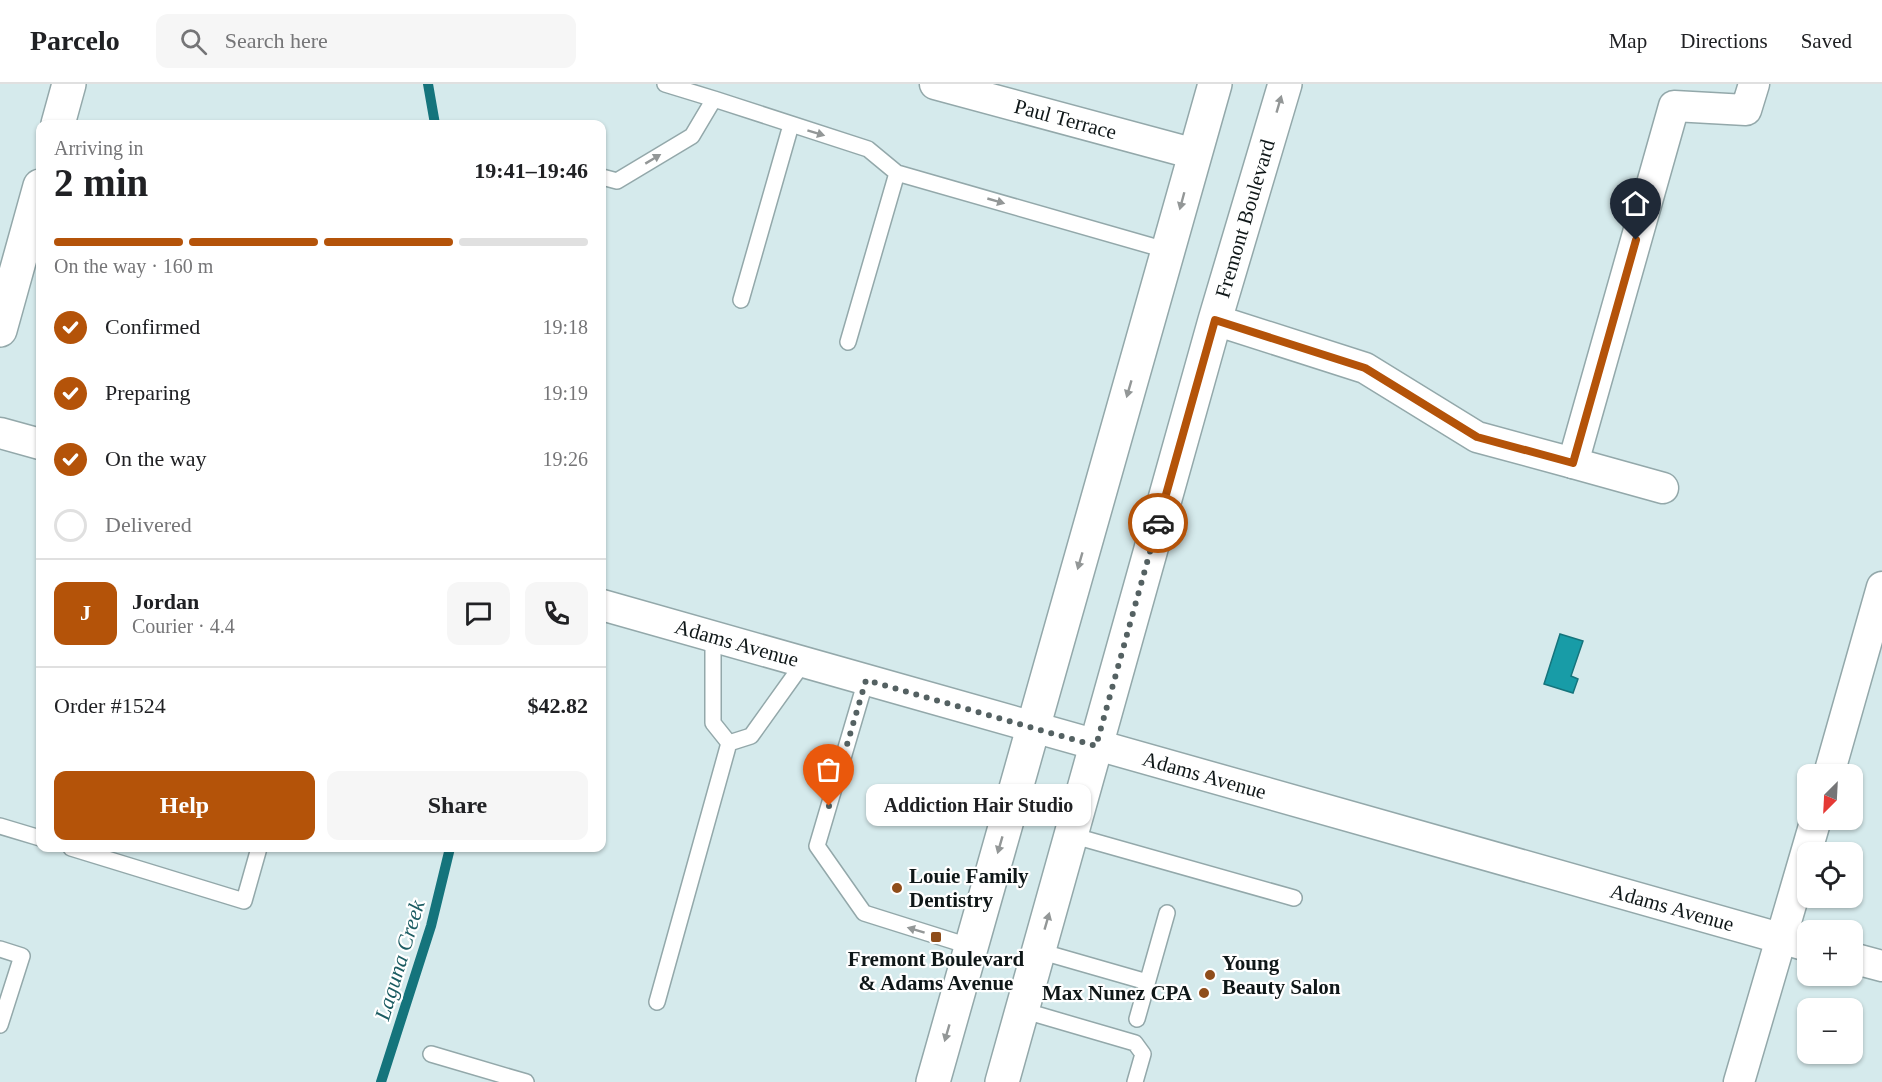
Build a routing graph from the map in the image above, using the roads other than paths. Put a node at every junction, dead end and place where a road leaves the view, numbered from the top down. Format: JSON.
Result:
{"nodes":[{"id":1,"x":69,"y":84,"type":"edge"},
{"id":2,"x":665,"y":84,"type":"edge"},
{"id":3,"x":935,"y":84,"type":"edge"},
{"id":4,"x":1215,"y":84,"type":"edge"},
{"id":5,"x":1285,"y":84,"type":"edge"},
{"id":6,"x":1754,"y":84,"type":"edge"},
{"id":7,"x":714,"y":99,"type":"junction"},
{"id":8,"x":59,"y":120,"type":"edge"},
{"id":9,"x":791,"y":125,"type":"junction"},
{"id":10,"x":1195,"y":154,"type":"junction"},
{"id":11,"x":897,"y":172,"type":"junction"},
{"id":12,"x":606,"y":178,"type":"edge"},
{"id":13,"x":36,"y":200,"type":"edge"},
{"id":14,"x":1169,"y":251,"type":"junction"},
{"id":15,"x":741,"y":300,"type":"dead end"},
{"id":16,"x":1215,"y":320,"type":"junction"},
{"id":17,"x":0,"y":330,"type":"edge"},
{"id":18,"x":848,"y":342,"type":"dead end"},
{"id":19,"x":0,"y":433,"type":"edge"},
{"id":20,"x":36,"y":443,"type":"edge"},
{"id":21,"x":1573,"y":463,"type":"junction"},
{"id":22,"x":1663,"y":488,"type":"dead end"},
{"id":23,"x":1882,"y":587,"type":"edge"},
{"id":24,"x":606,"y":606,"type":"edge"},
{"id":25,"x":713,"y":637,"type":"junction"},
{"id":26,"x":804,"y":662,"type":"junction"},
{"id":27,"x":866,"y":680,"type":"junction"},
{"id":28,"x":1034,"y":728,"type":"junction"},
{"id":29,"x":729,"y":743,"type":"junction"},
{"id":30,"x":1096,"y":746,"type":"junction"},
{"id":31,"x":1831,"y":764,"type":"edge"},
{"id":32,"x":0,"y":826,"type":"edge"},
{"id":33,"x":1814,"y":830,"type":"edge"},
{"id":34,"x":1071,"y":835,"type":"junction"},
{"id":35,"x":36,"y":837,"type":"edge"},
{"id":36,"x":84,"y":852,"type":"edge"},
{"id":37,"x":258,"y":852,"type":"edge"},
{"id":38,"x":1294,"y":898,"type":"dead end"},
{"id":39,"x":1167,"y":913,"type":"dead end"},
{"id":40,"x":1795,"y":942,"type":"edge"},
{"id":41,"x":972,"y":947,"type":"junction"},
{"id":42,"x":0,"y":949,"type":"edge"},
{"id":43,"x":1039,"y":951,"type":"junction"},
{"id":44,"x":1863,"y":961,"type":"edge"},
{"id":45,"x":1882,"y":966,"type":"edge"},
{"id":46,"x":1147,"y":982,"type":"junction"},
{"id":47,"x":657,"y":1002,"type":"dead end"},
{"id":48,"x":1023,"y":1010,"type":"junction"},
{"id":49,"x":1137,"y":1019,"type":"dead end"},
{"id":50,"x":0,"y":1025,"type":"edge"},
{"id":51,"x":431,"y":1054,"type":"dead end"},
{"id":52,"x":526,"y":1082,"type":"edge"},
{"id":53,"x":933,"y":1082,"type":"edge"},
{"id":54,"x":1002,"y":1082,"type":"edge"},
{"id":55,"x":1135,"y":1082,"type":"edge"},
{"id":56,"x":1739,"y":1082,"type":"edge"}],
"edges":[{"from":1,"to":8,"type":"main road"},
{"from":2,"to":7,"type":"lane"},
{"from":3,"to":10,"type":"street","name":"Paul Terrace"},
{"from":4,"to":10,"type":"main road"},
{"from":16,"to":5,"type":"main road","name":"Fremont Boulevard","one_way":true},
{"from":6,"to":21,"type":"street"},
{"from":7,"to":9,"type":"lane"},
{"from":12,"to":7,"type":"lane","one_way":true},
{"from":9,"to":11,"type":"lane","one_way":true},
{"from":9,"to":15,"type":"lane"},
{"from":10,"to":14,"type":"main road","one_way":true},
{"from":11,"to":14,"type":"lane","one_way":true},
{"from":11,"to":18,"type":"lane"},
{"from":13,"to":17,"type":"main road"},
{"from":14,"to":28,"type":"main road","one_way":true},
{"from":16,"to":21,"type":"street"},
{"from":16,"to":30,"type":"main road","name":"Fremont Boulevard"},
{"from":19,"to":20,"type":"street"},
{"from":21,"to":22,"type":"street"},
{"from":23,"to":31,"type":"street"},
{"from":24,"to":25,"type":"street","name":"Adams Avenue"},
{"from":25,"to":26,"type":"street","name":"Adams Avenue"},
{"from":25,"to":29,"type":"lane"},
{"from":26,"to":27,"type":"street","name":"Adams Avenue"},
{"from":26,"to":29,"type":"lane"},
{"from":27,"to":28,"type":"street","name":"Adams Avenue"},
{"from":41,"to":27,"type":"lane","one_way":true},
{"from":28,"to":30,"type":"street","name":"Adams Avenue"},
{"from":28,"to":41,"type":"main road","one_way":true},
{"from":29,"to":47,"type":"lane"},
{"from":30,"to":34,"type":"main road","name":"Fremont Boulevard"},
{"from":30,"to":40,"type":"street","name":"Adams Avenue"},
{"from":32,"to":35,"type":"lane"},
{"from":33,"to":40,"type":"street"},
{"from":34,"to":38,"type":"lane"},
{"from":43,"to":34,"type":"main road","name":"Fremont Boulevard","one_way":true},
{"from":36,"to":37,"type":"lane"},
{"from":39,"to":46,"type":"lane"},
{"from":40,"to":56,"type":"street"},
{"from":41,"to":53,"type":"main road","one_way":true},
{"from":42,"to":50,"type":"lane"},
{"from":43,"to":46,"type":"lane"},
{"from":43,"to":48,"type":"main road","name":"Fremont Boulevard"},
{"from":44,"to":45,"type":"street"},
{"from":46,"to":49,"type":"lane"},
{"from":48,"to":54,"type":"main road","name":"Fremont Boulevard"},
{"from":48,"to":55,"type":"lane"},
{"from":51,"to":52,"type":"lane"}]}
